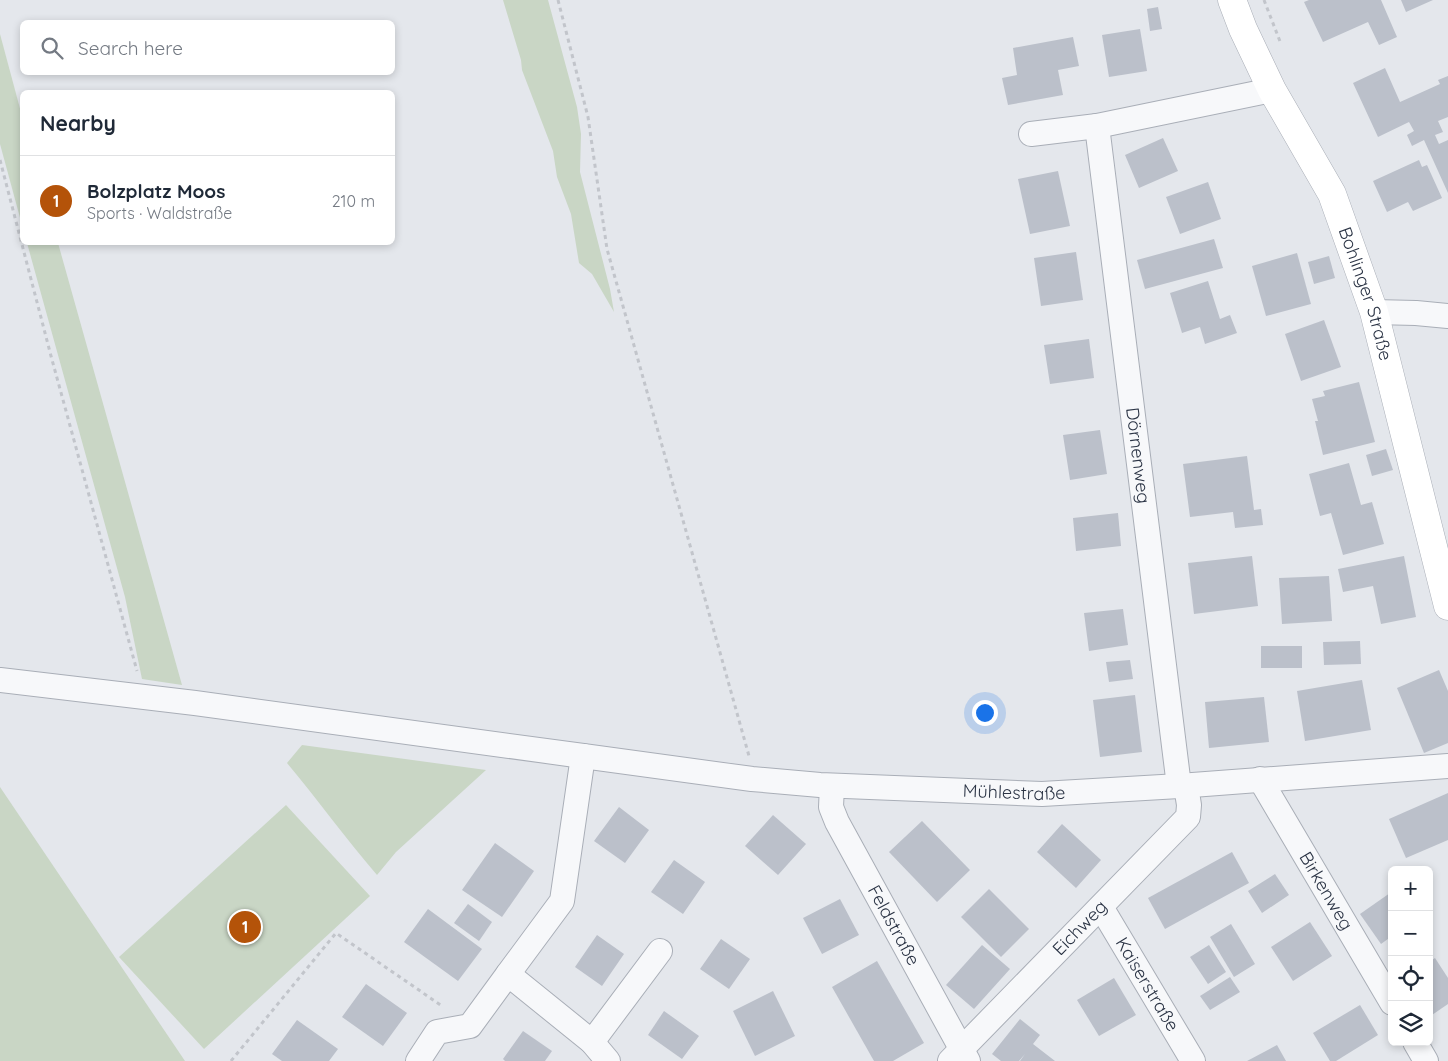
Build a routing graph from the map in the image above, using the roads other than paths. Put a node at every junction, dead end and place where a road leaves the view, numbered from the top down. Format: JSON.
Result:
{"nodes":[{"id":1,"x":1232,"y":0,"type":"edge"},
{"id":2,"x":1272,"y":90,"type":"junction"},
{"id":3,"x":1097,"y":126,"type":"junction"},
{"id":4,"x":1031,"y":134,"type":"dead end"},
{"id":5,"x":1374,"y":312,"type":"junction"},
{"id":6,"x":1448,"y":316,"type":"edge"},
{"id":7,"x":1448,"y":606,"type":"edge"},
{"id":8,"x":0,"y":680,"type":"edge"},
{"id":9,"x":583,"y":756,"type":"junction"},
{"id":10,"x":1448,"y":766,"type":"edge"},
{"id":11,"x":1260,"y":779,"type":"junction"},
{"id":12,"x":832,"y":786,"type":"junction"},
{"id":13,"x":1183,"y":786,"type":"junction"},
{"id":14,"x":1101,"y":907,"type":"junction"},
{"id":15,"x":660,"y":952,"type":"dead end"},
{"id":16,"x":508,"y":974,"type":"junction"},
{"id":17,"x":1391,"y":1001,"type":"edge"},
{"id":18,"x":592,"y":1042,"type":"junction"},
{"id":19,"x":1417,"y":1046,"type":"edge"},
{"id":20,"x":960,"y":1057,"type":"edge"},
{"id":21,"x":418,"y":1061,"type":"edge"},
{"id":22,"x":608,"y":1061,"type":"edge"},
{"id":23,"x":1193,"y":1061,"type":"edge"},
{"id":24,"x":1426,"y":1061,"type":"edge"}],
"edges":[{"from":1,"to":2,"type":"main road","name":"Bohlinger Straße"},
{"from":2,"to":3,"type":"street"},
{"from":2,"to":5,"type":"main road","name":"Bohlinger Straße"},
{"from":3,"to":4,"type":"street"},
{"from":3,"to":13,"type":"street","name":"Dörnenweg"},
{"from":5,"to":6,"type":"street"},
{"from":5,"to":7,"type":"main road","name":"Bohlinger Straße"},
{"from":8,"to":9,"type":"street","name":"Mühlestraße"},
{"from":9,"to":12,"type":"street","name":"Mühlestraße"},
{"from":9,"to":16,"type":"street"},
{"from":10,"to":11,"type":"street","name":"Mühlestraße"},
{"from":11,"to":13,"type":"street","name":"Mühlestraße"},
{"from":11,"to":17,"type":"street","name":"Birkenweg"},
{"from":12,"to":13,"type":"street","name":"Mühlestraße"},
{"from":12,"to":20,"type":"street","name":"Feldstraße"},
{"from":13,"to":14,"type":"street","name":"Eichweg"},
{"from":14,"to":20,"type":"street","name":"Eichweg"},
{"from":14,"to":23,"type":"street","name":"Kaiserstraße"},
{"from":15,"to":18,"type":"street"},
{"from":16,"to":18,"type":"street"},
{"from":16,"to":21,"type":"street"},
{"from":18,"to":22,"type":"street"},
{"from":19,"to":24,"type":"street"}]}
